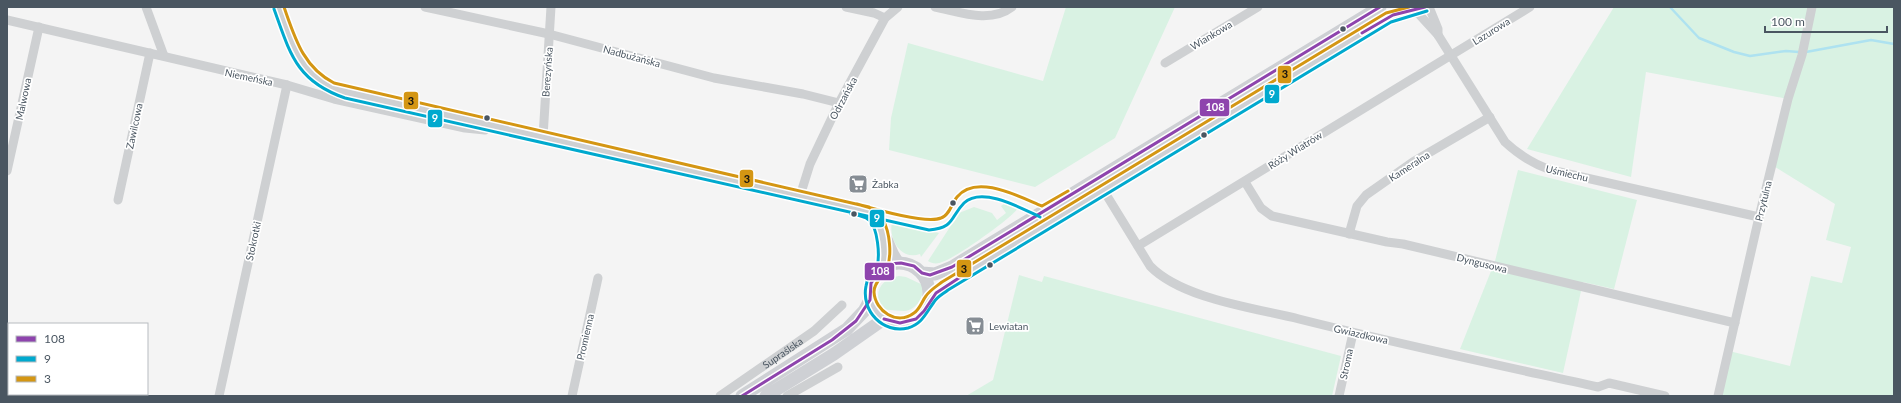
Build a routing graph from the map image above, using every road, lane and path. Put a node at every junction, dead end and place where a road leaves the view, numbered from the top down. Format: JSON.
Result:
{"nodes":[{"id":1,"x":146,"y":7,"type":"edge"},
{"id":2,"x":279,"y":7,"type":"edge"},
{"id":3,"x":425,"y":7,"type":"edge"},
{"id":4,"x":551,"y":7,"type":"edge"},
{"id":5,"x":846,"y":7,"type":"edge"},
{"id":6,"x":898,"y":7,"type":"edge"},
{"id":7,"x":935,"y":7,"type":"edge"},
{"id":8,"x":1012,"y":7,"type":"edge"},
{"id":9,"x":1258,"y":7,"type":"edge"},
{"id":10,"x":1380,"y":7,"type":"edge"},
{"id":11,"x":1530,"y":7,"type":"edge"},
{"id":12,"x":1812,"y":7,"type":"edge"},
{"id":13,"x":1417,"y":9,"type":"edge"},
{"id":14,"x":885,"y":18,"type":"junction"},
{"id":15,"x":7,"y":20,"type":"edge"},
{"id":16,"x":39,"y":28,"type":"junction"},
{"id":17,"x":549,"y":34,"type":"junction"},
{"id":18,"x":1438,"y":35,"type":"junction"},
{"id":19,"x":150,"y":53,"type":"junction"},
{"id":20,"x":164,"y":56,"type":"junction"},
{"id":21,"x":1452,"y":56,"type":"junction"},
{"id":22,"x":1165,"y":63,"type":"dead end"},
{"id":23,"x":287,"y":85,"type":"junction"},
{"id":24,"x":840,"y":103,"type":"junction"},
{"id":25,"x":1490,"y":117,"type":"junction"},
{"id":26,"x":486,"y":124,"type":"junction"},
{"id":27,"x":543,"y":137,"type":"junction"},
{"id":28,"x":7,"y":171,"type":"edge"},
{"id":29,"x":1245,"y":182,"type":"junction"},
{"id":30,"x":1104,"y":191,"type":"junction"},
{"id":31,"x":800,"y":196,"type":"junction"},
{"id":32,"x":118,"y":200,"type":"dead end"},
{"id":33,"x":1759,"y":217,"type":"junction"},
{"id":34,"x":879,"y":224,"type":"junction"},
{"id":35,"x":1349,"y":234,"type":"junction"},
{"id":36,"x":1138,"y":246,"type":"junction"},
{"id":37,"x":901,"y":263,"type":"junction"},
{"id":38,"x":882,"y":268,"type":"junction"},
{"id":39,"x":922,"y":273,"type":"junction"},
{"id":40,"x":598,"y":278,"type":"dead end"},
{"id":41,"x":870,"y":300,"type":"junction"},
{"id":42,"x":929,"y":300,"type":"junction"},
{"id":43,"x":842,"y":305,"type":"dead end"},
{"id":44,"x":884,"y":319,"type":"junction"},
{"id":45,"x":1735,"y":322,"type":"junction"},
{"id":46,"x":1353,"y":332,"type":"junction"},
{"id":47,"x":838,"y":367,"type":"dead end"},
{"id":48,"x":1632,"y":392,"type":"edge"},
{"id":49,"x":220,"y":396,"type":"edge"},
{"id":50,"x":572,"y":396,"type":"edge"},
{"id":51,"x":720,"y":396,"type":"edge"},
{"id":52,"x":742,"y":396,"type":"edge"},
{"id":53,"x":766,"y":396,"type":"edge"},
{"id":54,"x":787,"y":396,"type":"edge"},
{"id":55,"x":1339,"y":396,"type":"edge"},
{"id":56,"x":1665,"y":396,"type":"edge"},
{"id":57,"x":1718,"y":396,"type":"edge"}],
"edges":[{"from":1,"to":20,"type":"street"},
{"from":2,"to":26,"type":"street","name":"Niemeńska"},
{"from":3,"to":17,"type":"street","name":"Nadbużańska"},
{"from":4,"to":17,"type":"street","name":"Berezyńska"},
{"from":5,"to":14,"type":"street"},
{"from":6,"to":14,"type":"street","name":"Odrzańska"},
{"from":7,"to":8,"type":"street"},
{"from":9,"to":22,"type":"street","name":"Wiankowa"},
{"from":10,"to":39,"type":"main road"},
{"from":11,"to":21,"type":"street","name":"Lazurowa"},
{"from":12,"to":33,"type":"street","name":"Przytulna"},
{"from":13,"to":18,"type":"street","name":"Uśmiechu"},
{"from":13,"to":18,"type":"street","name":"Uśmiechu"},
{"from":13,"to":30,"type":"main road"},
{"from":14,"to":24,"type":"street","name":"Odrzańska"},
{"from":15,"to":16,"type":"street","name":"Niemeńska"},
{"from":16,"to":19,"type":"street","name":"Niemeńska"},
{"from":16,"to":28,"type":"street","name":"Malwowa"},
{"from":17,"to":24,"type":"street","name":"Nadbużańska"},
{"from":17,"to":27,"type":"street","name":"Berezyńska"},
{"from":18,"to":21,"type":"street","name":"Uśmiechu"},
{"from":19,"to":20,"type":"street","name":"Niemeńska"},
{"from":19,"to":32,"type":"street","name":"Zawilcowa"},
{"from":20,"to":23,"type":"street","name":"Niemeńska"},
{"from":21,"to":25,"type":"street","name":"Uśmiechu"},
{"from":21,"to":29,"type":"street","name":"Róży Wiatrów"},
{"from":23,"to":26,"type":"street","name":"Niemeńska"},
{"from":23,"to":49,"type":"street","name":"Stokrotki"},
{"from":24,"to":31,"type":"street","name":"Odrzańska"},
{"from":25,"to":33,"type":"street","name":"Uśmiechu"},
{"from":25,"to":35,"type":"street","name":"Kameralna"},
{"from":26,"to":27,"type":"street","name":"Niemeńska"},
{"from":27,"to":31,"type":"street","name":"Niemeńska"},
{"from":29,"to":35,"type":"street","name":"Dyngusowa"},
{"from":29,"to":36,"type":"street","name":"Róży Wiatrów"},
{"from":30,"to":36,"type":"street","name":"Gwiazdkowa"},
{"from":30,"to":42,"type":"main road"},
{"from":31,"to":34,"type":"street","name":"Niemeńska"},
{"from":33,"to":45,"type":"street","name":"Przytulna"},
{"from":34,"to":37,"type":"street","name":"Niemeńska"},
{"from":34,"to":38,"type":"street"},
{"from":35,"to":45,"type":"street","name":"Dyngusowa"},
{"from":36,"to":46,"type":"street","name":"Gwiazdkowa"},
{"from":37,"to":38,"type":"main road"},
{"from":37,"to":39,"type":"main road"},
{"from":38,"to":41,"type":"main road"},
{"from":39,"to":42,"type":"main road"},
{"from":40,"to":50,"type":"street","name":"Promienna"},
{"from":41,"to":44,"type":"main road"},
{"from":41,"to":52,"type":"main road"},
{"from":42,"to":44,"type":"main road"},
{"from":43,"to":51,"type":"street","name":"Supraślska"},
{"from":44,"to":53,"type":"main road"},
{"from":45,"to":57,"type":"street","name":"Przytulna"},
{"from":46,"to":48,"type":"street","name":"Gwiazdkowa"},
{"from":46,"to":55,"type":"street","name":"Stroma"},
{"from":47,"to":54,"type":"street"},
{"from":48,"to":56,"type":"street","name":"Gwiazdkowa"}]}
